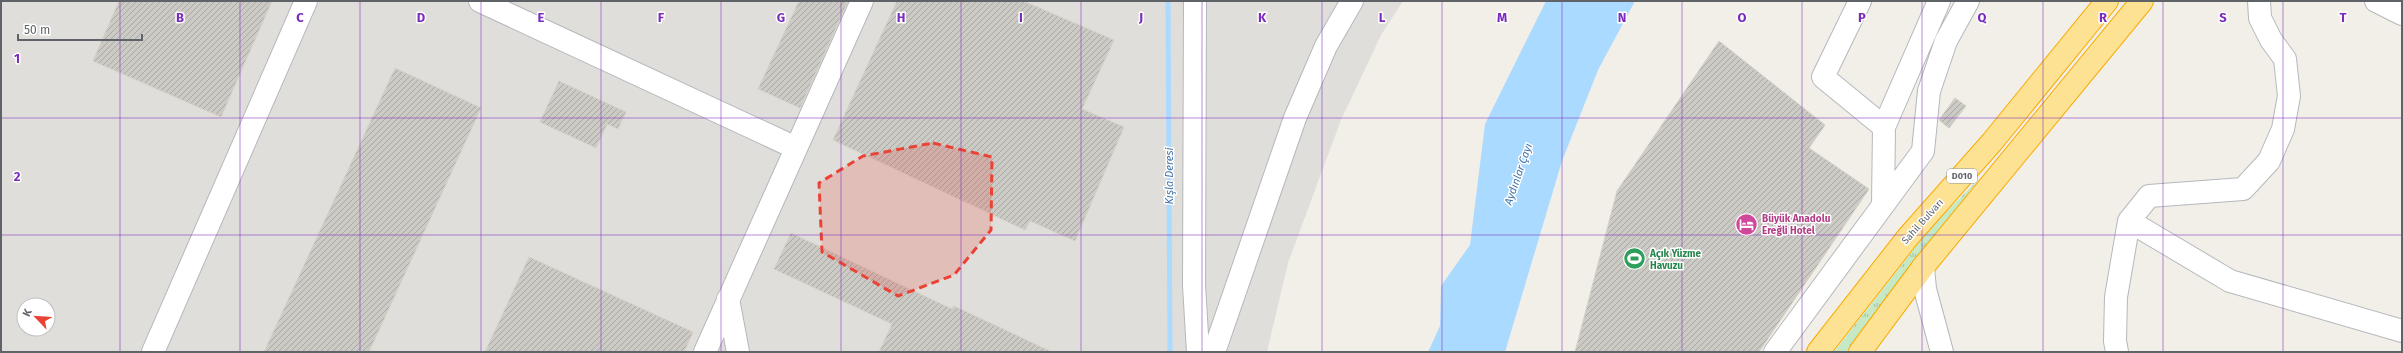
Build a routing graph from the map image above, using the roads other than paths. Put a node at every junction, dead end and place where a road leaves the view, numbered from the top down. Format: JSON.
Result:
{"nodes":[{"id":1,"x":306,"y":1,"type":"edge"},
{"id":2,"x":480,"y":1,"type":"edge"},
{"id":3,"x":862,"y":1,"type":"edge"},
{"id":4,"x":1194,"y":1,"type":"edge"},
{"id":5,"x":1352,"y":1,"type":"edge"},
{"id":6,"x":1860,"y":1,"type":"edge"},
{"id":7,"x":1939,"y":1,"type":"edge"},
{"id":8,"x":1968,"y":1,"type":"edge"},
{"id":9,"x":2107,"y":1,"type":"edge"},
{"id":10,"x":2142,"y":1,"type":"edge"},
{"id":11,"x":2259,"y":1,"type":"edge"},
{"id":12,"x":2376,"y":1,"type":"edge"},
{"id":13,"x":2402,"y":14,"type":"edge"},
{"id":14,"x":1884,"y":127,"type":"junction"},
{"id":15,"x":796,"y":148,"type":"junction"},
{"id":16,"x":1883,"y":204,"type":"junction"},
{"id":17,"x":2129,"y":221,"type":"junction"},
{"id":18,"x":1923,"y":267,"type":"junction"},
{"id":19,"x":728,"y":299,"type":"junction"},
{"id":20,"x":2402,"y":331,"type":"edge"},
{"id":21,"x":153,"y":352,"type":"edge"},
{"id":22,"x":705,"y":352,"type":"edge"},
{"id":23,"x":738,"y":352,"type":"edge"},
{"id":24,"x":1198,"y":352,"type":"edge"},
{"id":25,"x":1214,"y":352,"type":"edge"},
{"id":26,"x":1775,"y":352,"type":"edge"},
{"id":27,"x":1818,"y":352,"type":"edge"},
{"id":28,"x":1860,"y":352,"type":"edge"},
{"id":29,"x":1942,"y":352,"type":"edge"},
{"id":30,"x":2117,"y":352,"type":"edge"}],
"edges":[{"from":1,"to":21,"type":"street"},
{"from":2,"to":15,"type":"street"},
{"from":3,"to":15,"type":"street"},
{"from":4,"to":24,"type":"street"},
{"from":5,"to":25,"type":"street"},
{"from":6,"to":14,"type":"street"},
{"from":7,"to":14,"type":"street"},
{"from":8,"to":16,"type":"street"},
{"from":9,"to":27,"type":"highway","name":"Sahil Bulvarı","number":"D010"},
{"from":10,"to":18,"type":"highway","number":"D010"},
{"from":11,"to":17,"type":"street"},
{"from":12,"to":13,"type":"street"},
{"from":14,"to":16,"type":"street"},
{"from":15,"to":19,"type":"street"},
{"from":16,"to":26,"type":"street"},
{"from":17,"to":20,"type":"street"},
{"from":17,"to":30,"type":"street"},
{"from":18,"to":28,"type":"highway","number":"D010"},
{"from":18,"to":29,"type":"street"},
{"from":19,"to":22,"type":"street"},
{"from":19,"to":23,"type":"street"}]}
